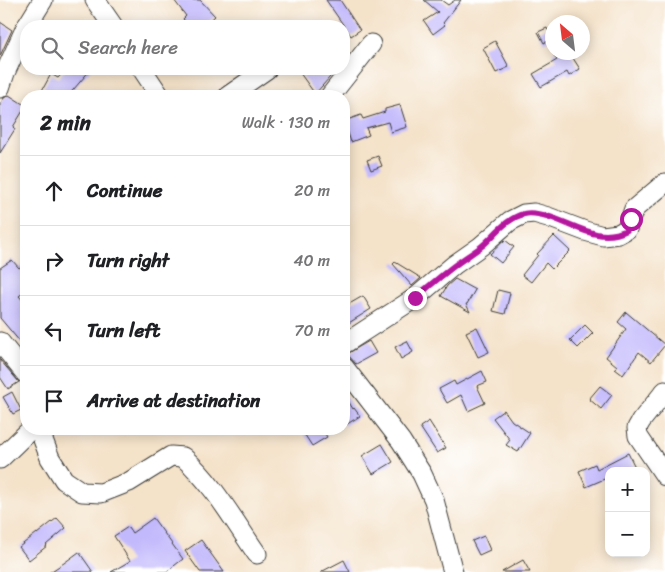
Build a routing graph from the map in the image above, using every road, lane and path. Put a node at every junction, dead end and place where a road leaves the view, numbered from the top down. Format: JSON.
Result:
{"nodes":[{"id":1,"x":43,"y":0,"type":"edge"},
{"id":2,"x":95,"y":0,"type":"edge"},
{"id":3,"x":30,"y":20,"type":"edge"},
{"id":4,"x":109,"y":20,"type":"edge"},
{"id":5,"x":20,"y":40,"type":"edge"},
{"id":6,"x":371,"y":44,"type":"dead end"},
{"id":7,"x":350,"y":71,"type":"edge"},
{"id":8,"x":146,"y":75,"type":"edge"},
{"id":9,"x":258,"y":75,"type":"edge"},
{"id":10,"x":347,"y":75,"type":"edge"},
{"id":11,"x":0,"y":88,"type":"edge"},
{"id":12,"x":156,"y":90,"type":"edge"},
{"id":13,"x":237,"y":90,"type":"edge"},
{"id":14,"x":335,"y":90,"type":"edge"},
{"id":15,"x":665,"y":182,"type":"edge"},
{"id":16,"x":350,"y":340,"type":"edge"},
{"id":17,"x":0,"y":342,"type":"edge"},
{"id":18,"x":20,"y":367,"type":"edge"},
{"id":19,"x":350,"y":375,"type":"edge"},
{"id":20,"x":665,"y":391,"type":"edge"},
{"id":21,"x":25,"y":435,"type":"edge"},
{"id":22,"x":41,"y":435,"type":"edge"},
{"id":23,"x":0,"y":459,"type":"edge"},
{"id":24,"x":665,"y":476,"type":"edge"},
{"id":25,"x":257,"y":554,"type":"dead end"},
{"id":26,"x":454,"y":572,"type":"edge"}],
"edges":[{"from":1,"to":3,"type":"street"},
{"from":2,"to":4,"type":"street"},
{"from":5,"to":11,"type":"street"},
{"from":6,"to":7,"type":"street"},
{"from":8,"to":12,"type":"street"},
{"from":9,"to":13,"type":"street"},
{"from":10,"to":14,"type":"street"},
{"from":15,"to":16,"type":"street"},
{"from":17,"to":18,"type":"street"},
{"from":19,"to":26,"type":"street"},
{"from":20,"to":24,"type":"street"},
{"from":21,"to":23,"type":"street"},
{"from":22,"to":25,"type":"street"}]}
